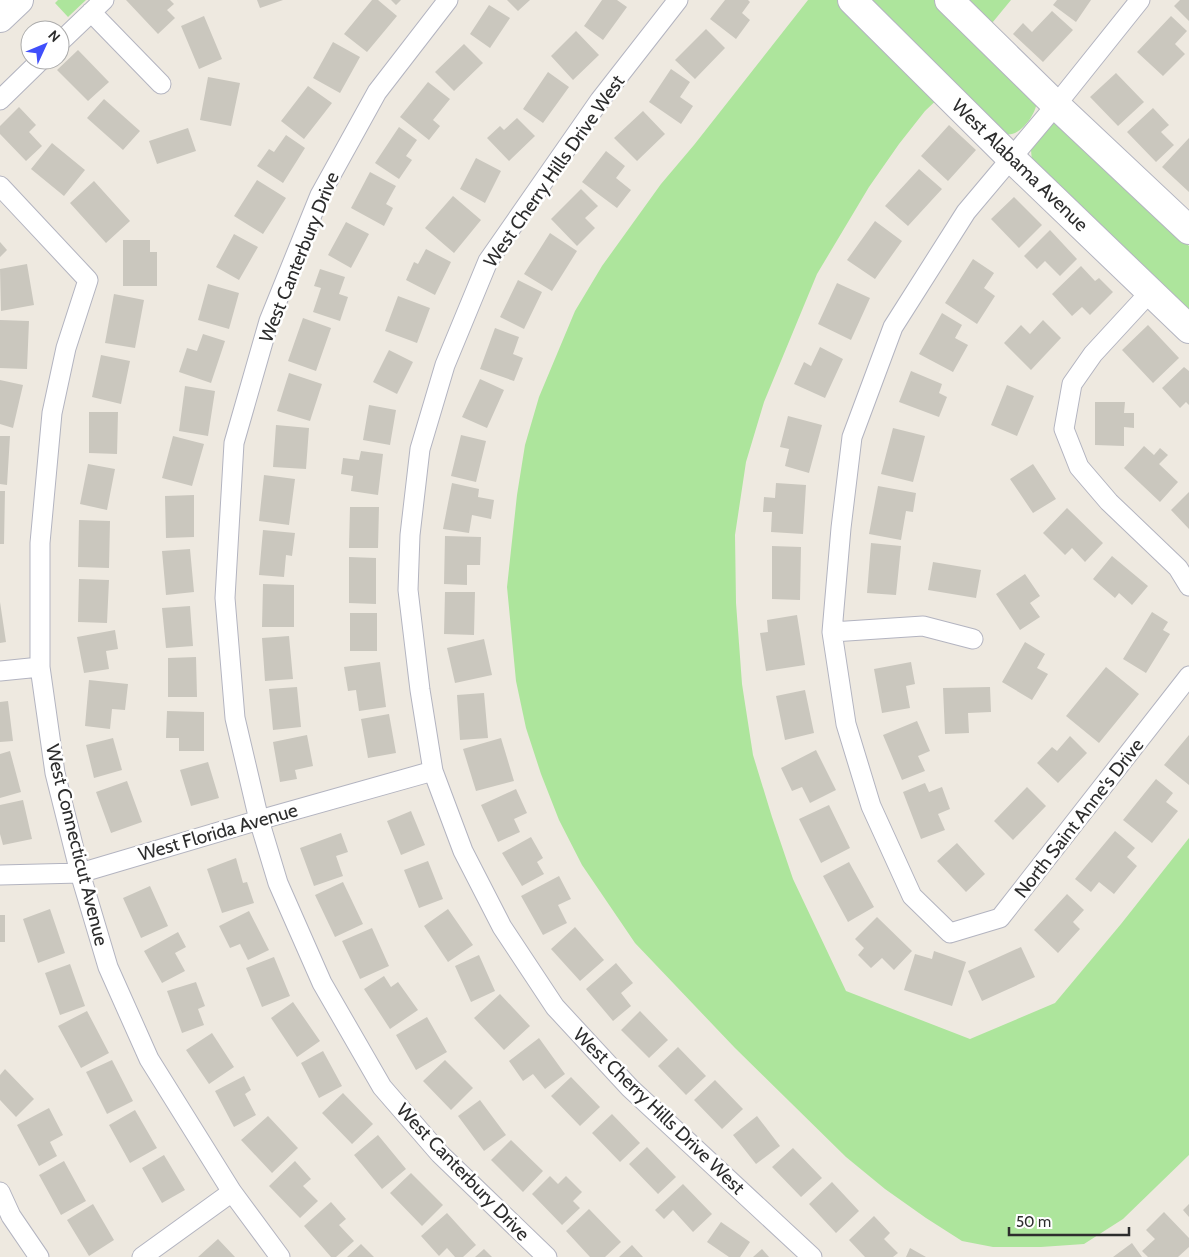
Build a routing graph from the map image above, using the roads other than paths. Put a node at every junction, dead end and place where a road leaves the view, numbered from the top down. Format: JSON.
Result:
{"nodes":[{"id":1,"x":19,"y":0,"type":"edge"},
{"id":2,"x":448,"y":0,"type":"edge"},
{"id":3,"x":678,"y":0,"type":"edge"},
{"id":4,"x":852,"y":0,"type":"edge"},
{"id":5,"x":949,"y":0,"type":"edge"},
{"id":6,"x":1140,"y":0,"type":"edge"},
{"id":7,"x":98,"y":6,"type":"edge"},
{"id":8,"x":0,"y":18,"type":"edge"},
{"id":9,"x":70,"y":33,"type":"edge"},
{"id":10,"x":31,"y":70,"type":"edge"},
{"id":11,"x":161,"y":84,"type":"dead end"},
{"id":12,"x":0,"y":100,"type":"edge"},
{"id":13,"x":1056,"y":105,"type":"junction"},
{"id":14,"x":1012,"y":158,"type":"junction"},
{"id":15,"x":0,"y":186,"type":"edge"},
{"id":16,"x":1189,"y":230,"type":"edge"},
{"id":17,"x":1151,"y":291,"type":"junction"},
{"id":18,"x":1189,"y":329,"type":"edge"},
{"id":19,"x":1189,"y":586,"type":"edge"},
{"id":20,"x":832,"y":632,"type":"junction"},
{"id":21,"x":973,"y":639,"type":"dead end"},
{"id":22,"x":40,"y":668,"type":"junction"},
{"id":23,"x":0,"y":671,"type":"edge"},
{"id":24,"x":1189,"y":676,"type":"edge"},
{"id":25,"x":433,"y":771,"type":"junction"},
{"id":26,"x":259,"y":820,"type":"junction"},
{"id":27,"x":80,"y":873,"type":"junction"},
{"id":28,"x":0,"y":875,"type":"edge"},
{"id":29,"x":0,"y":1192,"type":"edge"},
{"id":30,"x":232,"y":1192,"type":"junction"},
{"id":31,"x":39,"y":1257,"type":"edge"},
{"id":32,"x":142,"y":1257,"type":"edge"},
{"id":33,"x":280,"y":1257,"type":"edge"},
{"id":34,"x":547,"y":1257,"type":"edge"},
{"id":35,"x":812,"y":1257,"type":"edge"}],
"edges":[{"from":1,"to":8,"type":"street"},
{"from":2,"to":26,"type":"street","name":"West Canterbury Drive"},
{"from":3,"to":25,"type":"street","name":"West Cherry Hills Drive West"},
{"from":4,"to":14,"type":"street","name":"West Alabama Avenue"},
{"from":5,"to":13,"type":"street"},
{"from":6,"to":13,"type":"street"},
{"from":7,"to":9,"type":"street"},
{"from":7,"to":11,"type":"street"},
{"from":10,"to":12,"type":"street"},
{"from":13,"to":14,"type":"street"},
{"from":13,"to":16,"type":"street"},
{"from":14,"to":17,"type":"street","name":"West Alabama Avenue"},
{"from":14,"to":20,"type":"street"},
{"from":15,"to":22,"type":"street","name":"West Connecticut Avenue"},
{"from":17,"to":18,"type":"street","name":"West Alabama Avenue"},
{"from":17,"to":19,"type":"street"},
{"from":20,"to":21,"type":"street"},
{"from":20,"to":24,"type":"street","name":"North Saint Anne's Drive"},
{"from":22,"to":23,"type":"street"},
{"from":22,"to":27,"type":"street","name":"West Connecticut Avenue"},
{"from":25,"to":26,"type":"street","name":"West Florida Avenue"},
{"from":25,"to":35,"type":"street","name":"West Cherry Hills Drive West"},
{"from":26,"to":27,"type":"street","name":"West Florida Avenue"},
{"from":26,"to":34,"type":"street","name":"West Canterbury Drive"},
{"from":27,"to":28,"type":"street","name":"West Florida Avenue"},
{"from":27,"to":30,"type":"street","name":"West Connecticut Avenue"},
{"from":29,"to":31,"type":"street"},
{"from":30,"to":32,"type":"street"},
{"from":30,"to":33,"type":"street","name":"West Connecticut Avenue"}]}
